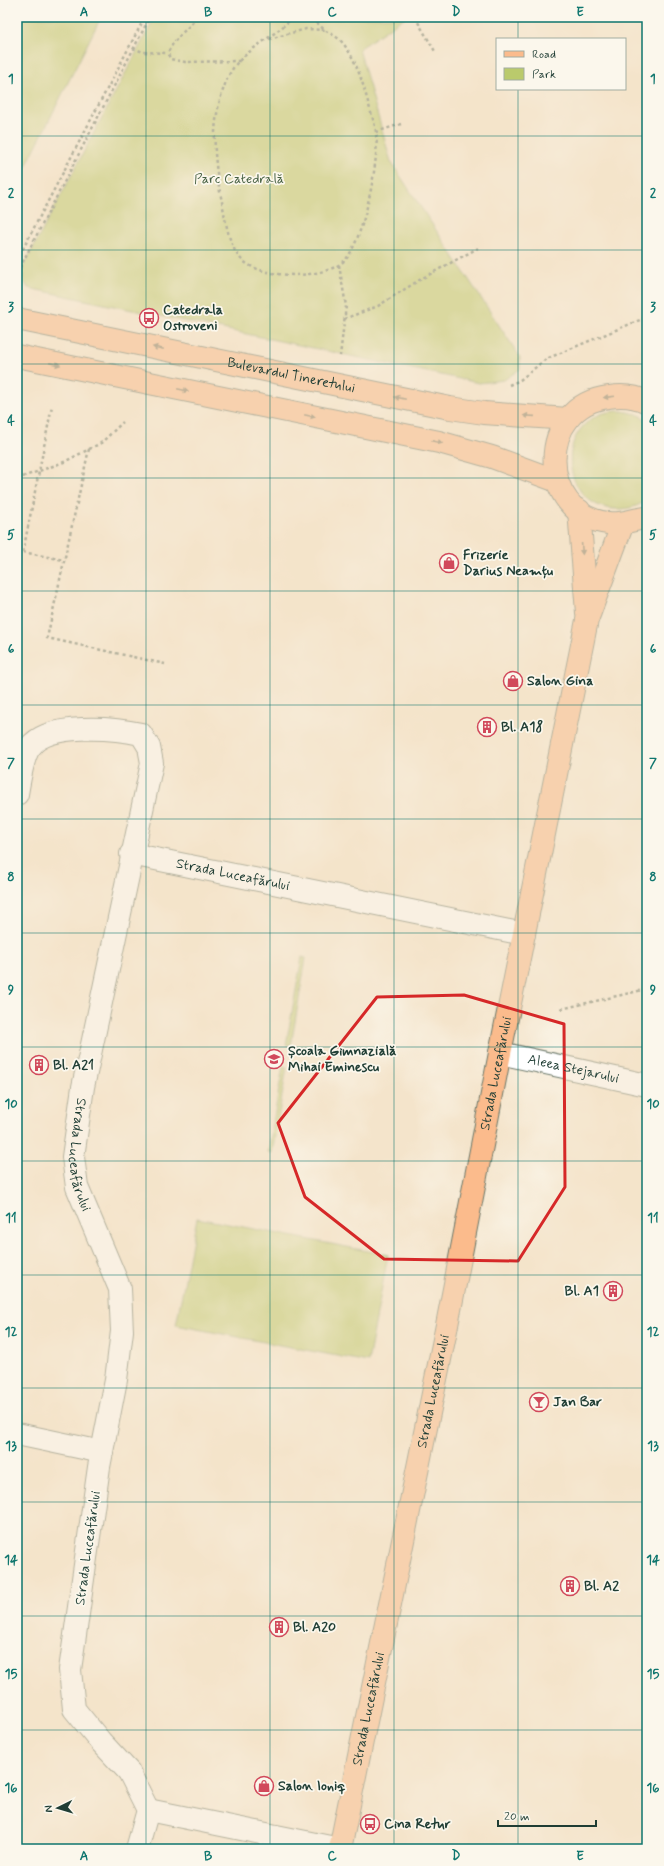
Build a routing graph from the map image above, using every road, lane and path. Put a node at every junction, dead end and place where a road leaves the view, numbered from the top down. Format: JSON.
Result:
{"nodes":[{"id":1,"x":145,"y":17,"type":"edge"},
{"id":2,"x":150,"y":17,"type":"edge"},
{"id":3,"x":197,"y":17,"type":"edge"},
{"id":4,"x":293,"y":17,"type":"edge"},
{"id":5,"x":312,"y":17,"type":"edge"},
{"id":6,"x":415,"y":17,"type":"edge"},
{"id":7,"x":325,"y":30,"type":"junction"},
{"id":8,"x":267,"y":39,"type":"junction"},
{"id":9,"x":129,"y":47,"type":"junction"},
{"id":10,"x":133,"y":49,"type":"junction"},
{"id":11,"x":168,"y":53,"type":"junction"},
{"id":12,"x":436,"y":54,"type":"dead end"},
{"id":13,"x":240,"y":61,"type":"junction"},
{"id":14,"x":401,"y":124,"type":"dead end"},
{"id":15,"x":376,"y":132,"type":"junction"},
{"id":16,"x":478,"y":248,"type":"dead end"},
{"id":17,"x":17,"y":260,"type":"edge"},
{"id":18,"x":339,"y":265,"type":"junction"},
{"id":19,"x":17,"y":273,"type":"edge"},
{"id":20,"x":647,"y":317,"type":"edge"},
{"id":21,"x":17,"y":319,"type":"edge"},
{"id":22,"x":344,"y":319,"type":"junction"},
{"id":23,"x":340,"y":354,"type":"dead end"},
{"id":24,"x":17,"y":356,"type":"edge"},
{"id":25,"x":508,"y":386,"type":"dead end"},
{"id":26,"x":647,"y":402,"type":"edge"},
{"id":27,"x":52,"y":406,"type":"dead end"},
{"id":28,"x":568,"y":419,"type":"junction"},
{"id":29,"x":123,"y":422,"type":"dead end"},
{"id":30,"x":89,"y":449,"type":"junction"},
{"id":31,"x":38,"y":471,"type":"junction"},
{"id":32,"x":17,"y":479,"type":"edge"},
{"id":33,"x":557,"y":481,"type":"junction"},
{"id":34,"x":579,"y":510,"type":"junction"},
{"id":35,"x":646,"y":518,"type":"edge"},
{"id":36,"x":623,"y":523,"type":"junction"},
{"id":37,"x":17,"y":550,"type":"edge"},
{"id":38,"x":23,"y":552,"type":"junction"},
{"id":39,"x":64,"y":560,"type":"junction"},
{"id":40,"x":587,"y":620,"type":"junction"},
{"id":41,"x":165,"y":664,"type":"dead end"},
{"id":42,"x":17,"y":794,"type":"edge"},
{"id":43,"x":131,"y":854,"type":"junction"},
{"id":44,"x":524,"y":934,"type":"junction"},
{"id":45,"x":647,"y":988,"type":"edge"},
{"id":46,"x":561,"y":1009,"type":"dead end"},
{"id":47,"x":500,"y":1053,"type":"junction"},
{"id":48,"x":647,"y":1085,"type":"edge"},
{"id":49,"x":17,"y":1434,"type":"edge"},
{"id":50,"x":102,"y":1452,"type":"junction"},
{"id":51,"x":148,"y":1810,"type":"junction"},
{"id":52,"x":137,"y":1849,"type":"edge"},
{"id":53,"x":340,"y":1849,"type":"edge"}],
"edges":[{"from":1,"to":9,"type":"path"},
{"from":2,"to":10,"type":"path"},
{"from":3,"to":11,"type":"path"},
{"from":4,"to":8,"type":"path"},
{"from":5,"to":7,"type":"path"},
{"from":6,"to":12,"type":"path"},
{"from":7,"to":8,"type":"path"},
{"from":7,"to":15,"type":"path"},
{"from":8,"to":13,"type":"path"},
{"from":9,"to":10,"type":"path"},
{"from":9,"to":17,"type":"path"},
{"from":10,"to":11,"type":"path"},
{"from":10,"to":19,"type":"path"},
{"from":11,"to":13,"type":"path"},
{"from":13,"to":18,"type":"path"},
{"from":14,"to":15,"type":"path"},
{"from":15,"to":18,"type":"path"},
{"from":16,"to":22,"type":"path"},
{"from":18,"to":22,"type":"path"},
{"from":20,"to":25,"type":"path"},
{"from":28,"to":21,"type":"main road","name":"Bulevardul Tineretului","one_way":true},
{"from":22,"to":23,"type":"path"},
{"from":24,"to":33,"type":"main road","one_way":true},
{"from":26,"to":28,"type":"main road","one_way":true},
{"from":27,"to":31,"type":"path"},
{"from":28,"to":33,"type":"main road"},
{"from":29,"to":30,"type":"path"},
{"from":30,"to":31,"type":"path"},
{"from":30,"to":39,"type":"path"},
{"from":31,"to":32,"type":"path"},
{"from":31,"to":38,"type":"path"},
{"from":33,"to":34,"type":"main road"},
{"from":34,"to":36,"type":"main road"},
{"from":34,"to":40,"type":"main road","name":"Strada Luceafărului","one_way":true},
{"from":35,"to":36,"type":"main road"},
{"from":36,"to":40,"type":"main road","name":"Strada Luceafărului"},
{"from":37,"to":38,"type":"path"},
{"from":38,"to":39,"type":"path"},
{"from":39,"to":41,"type":"path"},
{"from":40,"to":44,"type":"main road","name":"Strada Luceafărului"},
{"from":42,"to":43,"type":"street","name":"Strada Luceafărului"},
{"from":43,"to":44,"type":"street","name":"Strada Luceafărului"},
{"from":43,"to":50,"type":"street","name":"Strada Luceafărului"},
{"from":44,"to":47,"type":"main road","name":"Strada Luceafărului"},
{"from":45,"to":46,"type":"path"},
{"from":47,"to":48,"type":"street","name":"Aleea Stejarului"},
{"from":47,"to":53,"type":"main road","name":"Strada Luceafărului"},
{"from":49,"to":50,"type":"street"},
{"from":50,"to":51,"type":"street","name":"Strada Luceafărului"},
{"from":51,"to":52,"type":"street"},
{"from":51,"to":53,"type":"street","name":"Strada Luceafărului"}]}
